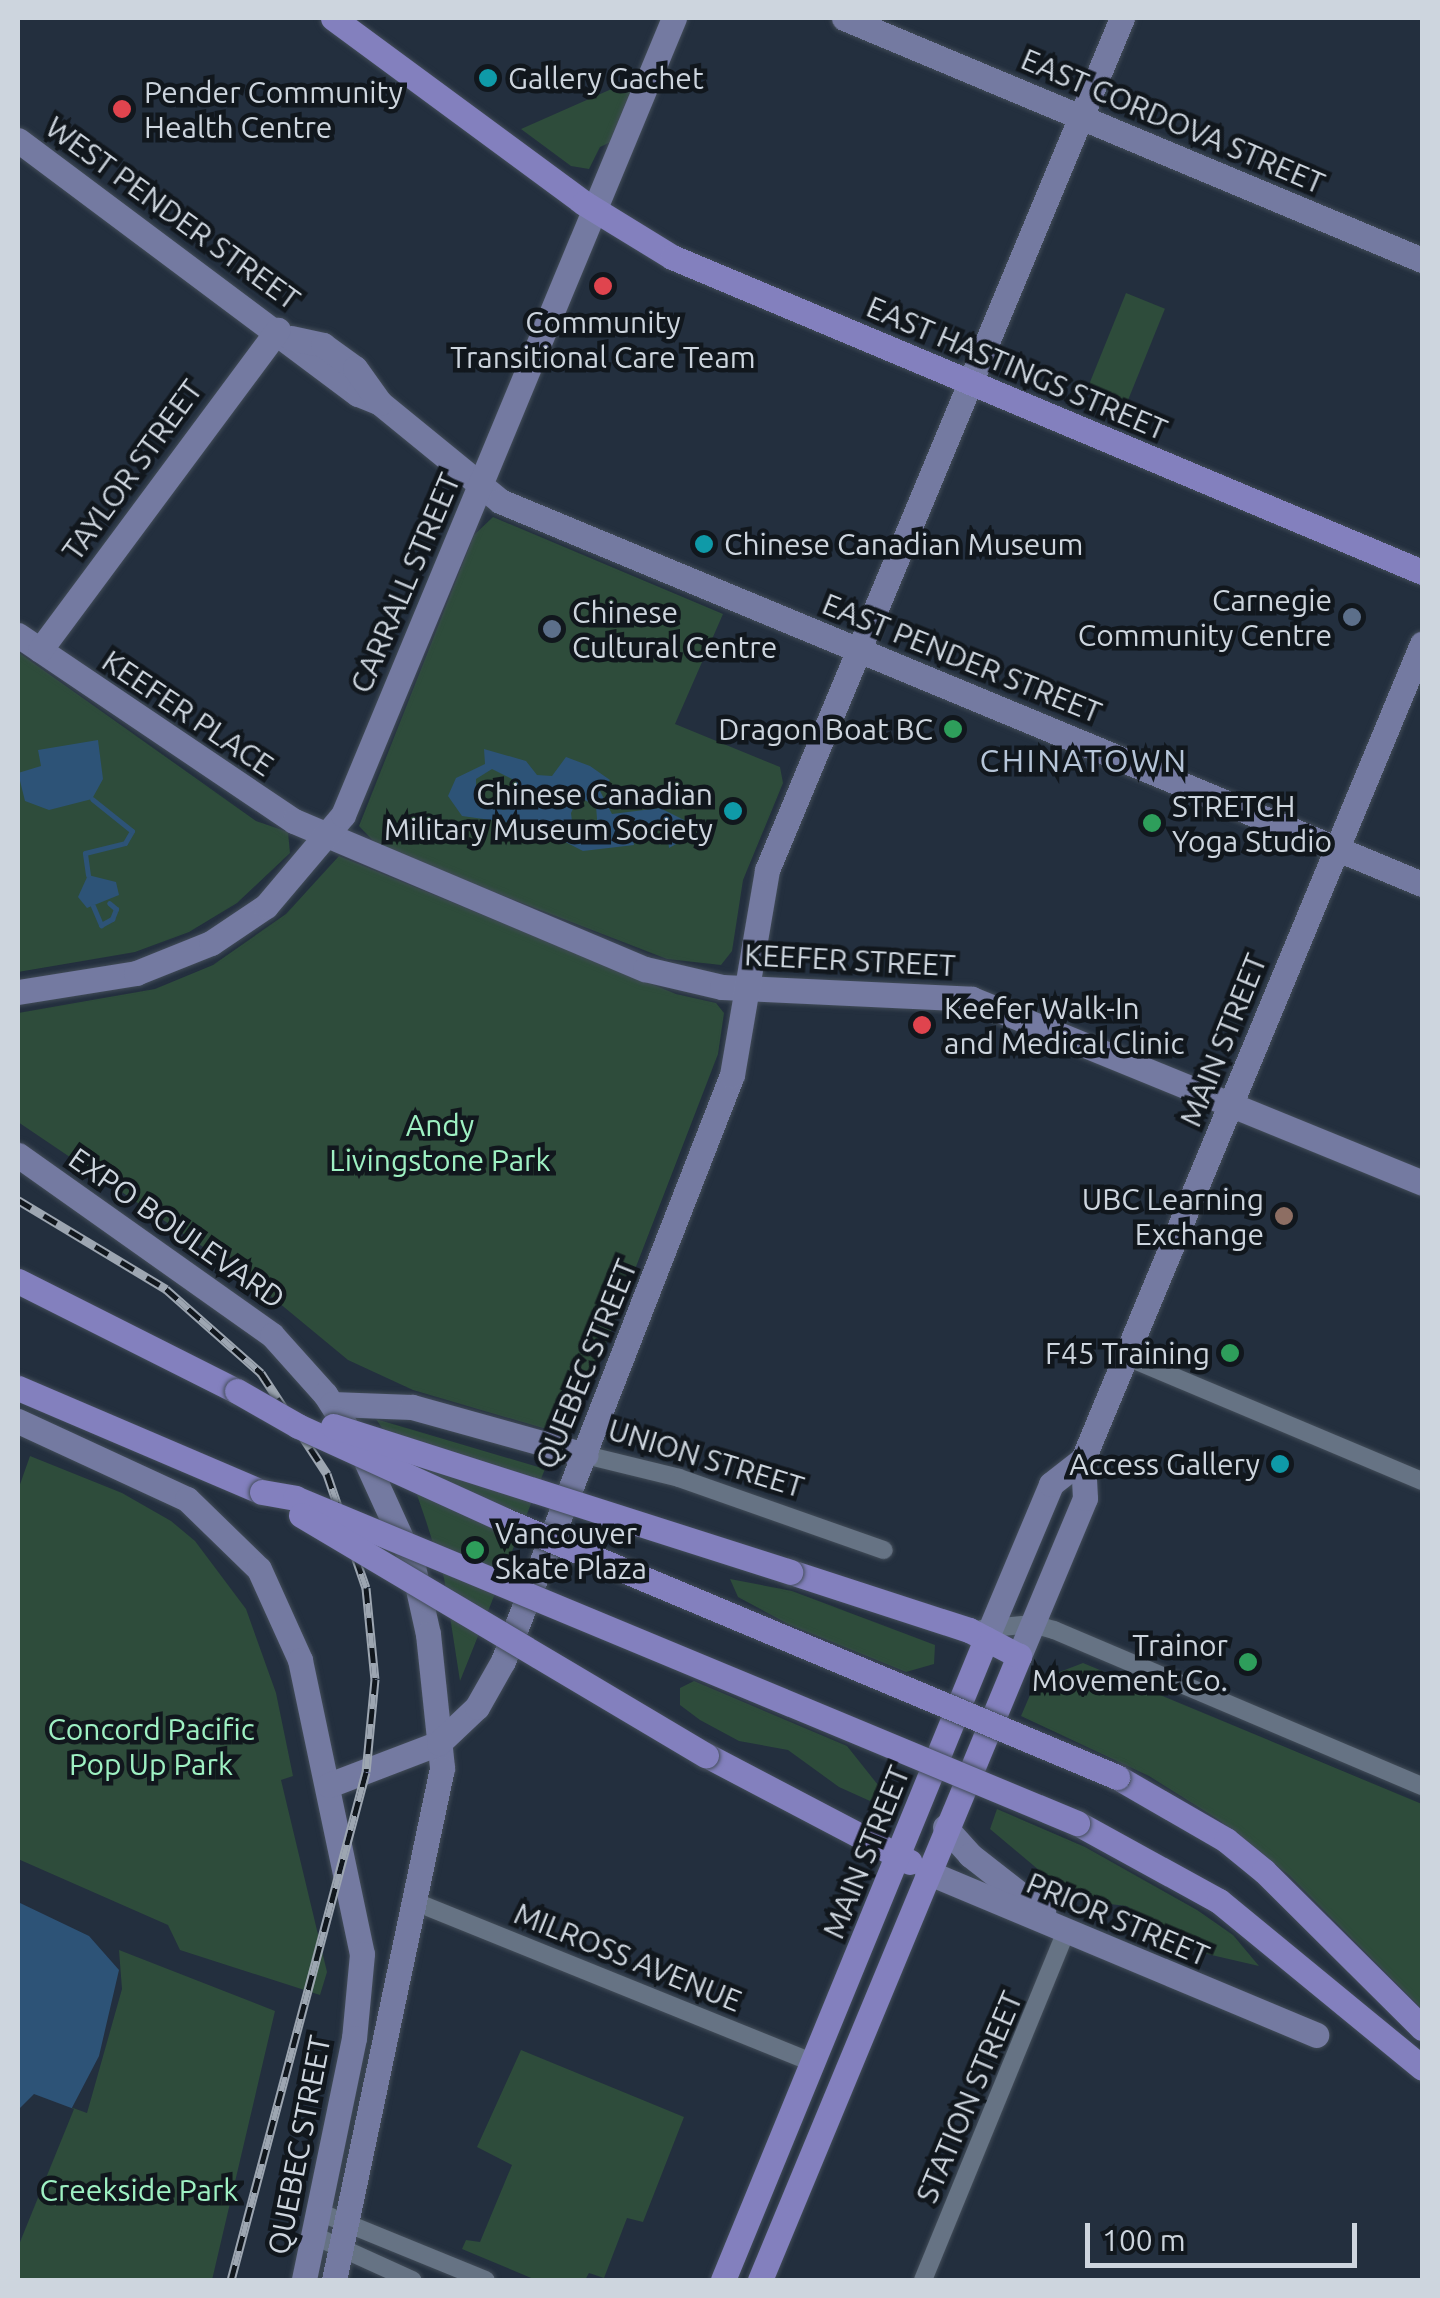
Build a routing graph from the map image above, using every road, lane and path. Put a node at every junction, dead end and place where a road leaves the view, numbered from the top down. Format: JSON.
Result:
{"nodes":[{"id":1,"x":334,"y":18,"type":"edge"},
{"id":2,"x":674,"y":18,"type":"edge"},
{"id":3,"x":844,"y":18,"type":"edge"},
{"id":4,"x":1122,"y":18,"type":"edge"},
{"id":5,"x":1080,"y":119,"type":"junction"},
{"id":6,"x":18,"y":140,"type":"edge"},
{"id":7,"x":594,"y":210,"type":"junction"},
{"id":8,"x":1422,"y":260,"type":"edge"},
{"id":9,"x":284,"y":334,"type":"junction"},
{"id":10,"x":970,"y":383,"type":"junction"},
{"id":11,"x":480,"y":488,"type":"junction"},
{"id":12,"x":1422,"y":572,"type":"edge"},
{"id":13,"x":18,"y":635,"type":"edge"},
{"id":14,"x":1422,"y":644,"type":"edge"},
{"id":15,"x":40,"y":650,"type":"junction"},
{"id":16,"x":858,"y":651,"type":"junction"},
{"id":17,"x":326,"y":836,"type":"junction"},
{"id":18,"x":1337,"y":848,"type":"junction"},
{"id":19,"x":1422,"y":884,"type":"edge"},
{"id":20,"x":749,"y":987,"type":"junction"},
{"id":21,"x":18,"y":992,"type":"edge"},
{"id":22,"x":1231,"y":1104,"type":"junction"},
{"id":23,"x":18,"y":1156,"type":"edge"},
{"id":24,"x":1422,"y":1183,"type":"edge"},
{"id":25,"x":18,"y":1281,"type":"edge"},
{"id":26,"x":1127,"y":1357,"type":"junction"},
{"id":27,"x":18,"y":1388,"type":"edge"},
{"id":28,"x":237,"y":1391,"type":"junction"},
{"id":29,"x":332,"y":1404,"type":"junction"},
{"id":30,"x":18,"y":1421,"type":"edge"},
{"id":31,"x":585,"y":1455,"type":"junction"},
{"id":32,"x":1083,"y":1459,"type":"junction"},
{"id":33,"x":1422,"y":1482,"type":"edge"},
{"id":34,"x":262,"y":1492,"type":"junction"},
{"id":35,"x":884,"y":1550,"type":"dead end"},
{"id":36,"x":1033,"y":1624,"type":"junction"},
{"id":37,"x":978,"y":1631,"type":"junction"},
{"id":38,"x":1018,"y":1656,"type":"junction"},
{"id":39,"x":440,"y":1743,"type":"junction"},
{"id":40,"x":329,"y":1785,"type":"junction"},
{"id":41,"x":1422,"y":1786,"type":"edge"},
{"id":42,"x":945,"y":1827,"type":"junction"},
{"id":43,"x":899,"y":1856,"type":"junction"},
{"id":44,"x":928,"y":1872,"type":"junction"},
{"id":45,"x":418,"y":1904,"type":"junction"},
{"id":46,"x":1065,"y":1933,"type":"junction"},
{"id":47,"x":1422,"y":2028,"type":"edge"},
{"id":48,"x":1316,"y":2035,"type":"dead end"},
{"id":49,"x":816,"y":2064,"type":"junction"},
{"id":50,"x":1422,"y":2068,"type":"edge"},
{"id":51,"x":347,"y":2222,"type":"junction"},
{"id":52,"x":317,"y":2224,"type":"junction"},
{"id":53,"x":340,"y":2250,"type":"junction"},
{"id":54,"x":304,"y":2280,"type":"edge"},
{"id":55,"x":334,"y":2280,"type":"edge"},
{"id":56,"x":412,"y":2280,"type":"edge"},
{"id":57,"x":486,"y":2280,"type":"edge"},
{"id":58,"x":723,"y":2280,"type":"edge"},
{"id":59,"x":760,"y":2280,"type":"edge"},
{"id":60,"x":922,"y":2280,"type":"edge"}],
"edges":[{"from":1,"to":7,"type":"main road","name":"EAST HASTINGS STREET"},
{"from":2,"to":7,"type":"main road","name":"CARRALL STREET"},
{"from":3,"to":5,"type":"main road","name":"EAST CORDOVA STREET"},
{"from":4,"to":5,"type":"main road","name":"QUEBEC STREET"},
{"from":5,"to":8,"type":"main road","name":"EAST CORDOVA STREET"},
{"from":5,"to":10,"type":"main road","name":"QUEBEC STREET"},
{"from":6,"to":9,"type":"main road","name":"WEST PENDER STREET"},
{"from":7,"to":10,"type":"main road","name":"EAST HASTINGS STREET"},
{"from":7,"to":11,"type":"main road","name":"CARRALL STREET"},
{"from":9,"to":11,"type":"main road","name":"WEST PENDER STREET"},
{"from":9,"to":15,"type":"main road","name":"TAYLOR STREET"},
{"from":10,"to":12,"type":"main road","name":"EAST HASTINGS STREET"},
{"from":10,"to":16,"type":"main road","name":"QUEBEC STREET"},
{"from":11,"to":16,"type":"main road","name":"EAST PENDER STREET"},
{"from":11,"to":17,"type":"main road","name":"CARRALL STREET"},
{"from":13,"to":15,"type":"main road","name":"KEEFER PLACE"},
{"from":14,"to":18,"type":"main road","name":"MAIN STREET"},
{"from":15,"to":17,"type":"main road","name":"KEEFER PLACE"},
{"from":16,"to":18,"type":"main road","name":"EAST PENDER STREET"},
{"from":16,"to":20,"type":"main road","name":"QUEBEC STREET"},
{"from":17,"to":20,"type":"main road","name":"KEEFER STREET"},
{"from":17,"to":21,"type":"main road","name":"CARRALL STREET"},
{"from":18,"to":19,"type":"main road","name":"EAST PENDER STREET"},
{"from":18,"to":22,"type":"main road","name":"MAIN STREET"},
{"from":20,"to":22,"type":"main road","name":"KEEFER STREET"},
{"from":20,"to":31,"type":"main road","name":"QUEBEC STREET"},
{"from":22,"to":24,"type":"main road","name":"KEEFER STREET"},
{"from":22,"to":26,"type":"main road","name":"MAIN STREET"},
{"from":23,"to":29,"type":"main road","name":"EXPO BOULEVARD"},
{"from":25,"to":28,"type":"main road"},
{"from":26,"to":32,"type":"main road","name":"MAIN STREET"},
{"from":26,"to":33,"type":"street"},
{"from":27,"to":34,"type":"main road"},
{"from":28,"to":37,"type":"main road","bridge":true},
{"from":28,"to":47,"type":"main road","bridge":true},
{"from":29,"to":31,"type":"main road","name":"UNION STREET"},
{"from":29,"to":39,"type":"main road","name":"EXPO BOULEVARD"},
{"from":30,"to":40,"type":"main road"},
{"from":31,"to":35,"type":"street","name":"UNION STREET"},
{"from":31,"to":39,"type":"main road","name":"QUEBEC STREET"},
{"from":32,"to":36,"type":"main road","name":"MAIN STREET"},
{"from":32,"to":37,"type":"main road","name":"MAIN STREET"},
{"from":34,"to":43,"type":"main road","name":"PRIOR STREET","bridge":true},
{"from":34,"to":50,"type":"main road","bridge":true},
{"from":36,"to":37,"type":"street"},
{"from":36,"to":38,"type":"main road","name":"MAIN STREET"},
{"from":36,"to":41,"type":"street"},
{"from":37,"to":38,"type":"main road"},
{"from":37,"to":43,"type":"main road","name":"MAIN STREET"},
{"from":38,"to":42,"type":"main road","name":"MAIN STREET"},
{"from":39,"to":40,"type":"main road","name":"QUEBEC STREET"},
{"from":39,"to":45,"type":"main road","name":"QUEBEC STREET"},
{"from":40,"to":52,"type":"main road","name":"QUEBEC STREET"},
{"from":42,"to":44,"type":"main road","name":"MAIN STREET"},
{"from":42,"to":46,"type":"main road"},
{"from":43,"to":44,"type":"main road","name":"PRIOR STREET"},
{"from":43,"to":49,"type":"main road","name":"MAIN STREET"},
{"from":44,"to":46,"type":"main road","name":"PRIOR STREET"},
{"from":44,"to":59,"type":"main road","name":"MAIN STREET"},
{"from":45,"to":49,"type":"street","name":"MILROSS AVENUE"},
{"from":45,"to":51,"type":"main road","name":"QUEBEC STREET"},
{"from":46,"to":48,"type":"main road","name":"PRIOR STREET"},
{"from":46,"to":60,"type":"street","name":"STATION STREET"},
{"from":49,"to":58,"type":"main road","name":"MAIN STREET"},
{"from":51,"to":52,"type":"street"},
{"from":51,"to":53,"type":"main road","name":"QUEBEC STREET"},
{"from":51,"to":57,"type":"street"},
{"from":52,"to":53,"type":"street"},
{"from":52,"to":54,"type":"main road","name":"QUEBEC STREET"},
{"from":53,"to":55,"type":"main road","name":"QUEBEC STREET"},
{"from":53,"to":56,"type":"street"}]}
